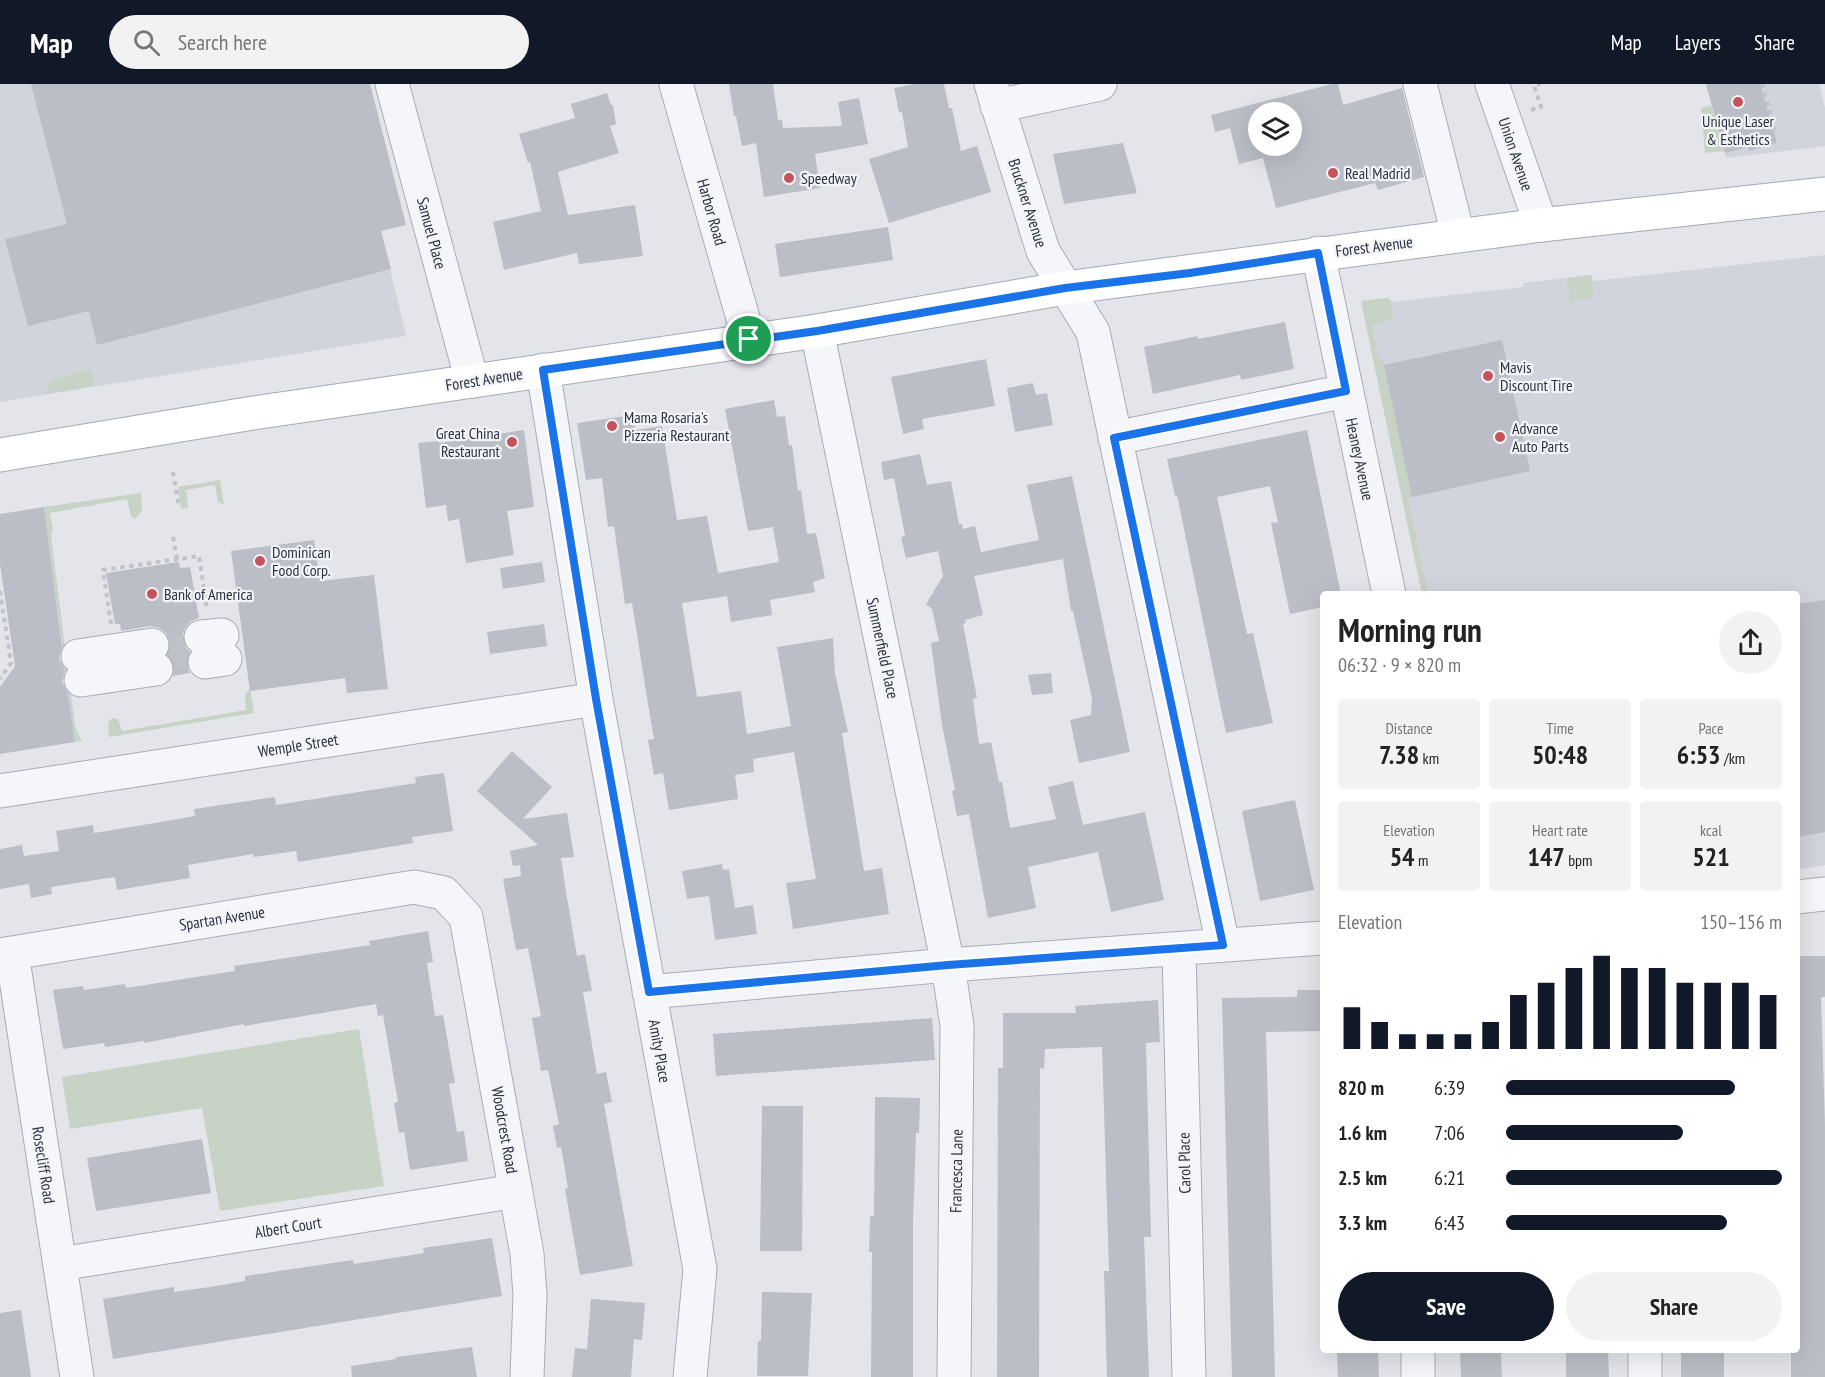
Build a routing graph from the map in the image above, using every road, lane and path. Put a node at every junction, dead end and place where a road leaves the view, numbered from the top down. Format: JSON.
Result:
{"nodes":[{"id":1,"x":392,"y":84,"type":"edge"},
{"id":2,"x":676,"y":84,"type":"edge"},
{"id":3,"x":1100,"y":84,"type":"edge"},
{"id":4,"x":1420,"y":84,"type":"edge"},
{"id":5,"x":1492,"y":84,"type":"edge"},
{"id":6,"x":1540,"y":84,"type":"edge"},
{"id":7,"x":1762,"y":84,"type":"edge"},
{"id":8,"x":1042,"y":90,"type":"edge"},
{"id":9,"x":994,"y":95,"type":"edge"},
{"id":10,"x":1531,"y":110,"type":"dead end"},
{"id":11,"x":1775,"y":130,"type":"dead end"},
{"id":12,"x":1825,"y":194,"type":"edge"},
{"id":13,"x":1541,"y":225,"type":"junction"},
{"id":14,"x":1458,"y":235,"type":"junction"},
{"id":15,"x":1318,"y":253,"type":"junction"},
{"id":16,"x":1065,"y":288,"type":"junction"},
{"id":17,"x":817,"y":331,"type":"junction"},
{"id":18,"x":749,"y":339,"type":"junction"},
{"id":19,"x":543,"y":370,"type":"junction"},
{"id":20,"x":472,"y":381,"type":"junction"},
{"id":21,"x":1346,"y":391,"type":"junction"},
{"id":22,"x":1114,"y":438,"type":"junction"},
{"id":23,"x":0,"y":455,"type":"edge"},
{"id":24,"x":173,"y":472,"type":"dead end"},
{"id":25,"x":178,"y":507,"type":"dead end"},
{"id":26,"x":173,"y":537,"type":"dead end"},
{"id":27,"x":177,"y":559,"type":"junction"},
{"id":28,"x":0,"y":591,"type":"edge"},
{"id":29,"x":1388,"y":591,"type":"edge"},
{"id":30,"x":112,"y":631,"type":"dead end"},
{"id":31,"x":213,"y":643,"type":"dead end"},
{"id":32,"x":154,"y":657,"type":"tunnel mouth"},
{"id":33,"x":80,"y":668,"type":"dead end"},
{"id":34,"x":0,"y":679,"type":"edge"},
{"id":35,"x":596,"y":699,"type":"junction"},
{"id":36,"x":0,"y":790,"type":"edge"},
{"id":37,"x":444,"y":893,"type":"joint"},
{"id":38,"x":1825,"y":894,"type":"edge"},
{"id":39,"x":1800,"y":897,"type":"edge"},
{"id":40,"x":1320,"y":938,"type":"edge"},
{"id":41,"x":1223,"y":945,"type":"junction"},
{"id":42,"x":1179,"y":949,"type":"junction"},
{"id":43,"x":6,"y":954,"type":"edge"},
{"id":44,"x":948,"y":965,"type":"junction"},
{"id":45,"x":649,"y":992,"type":"junction"},
{"id":46,"x":516,"y":1191,"type":"junction"},
{"id":47,"x":60,"y":1264,"type":"junction"},
{"id":48,"x":1418,"y":1353,"type":"edge"},
{"id":49,"x":1645,"y":1353,"type":"edge"},
{"id":50,"x":77,"y":1377,"type":"edge"},
{"id":51,"x":527,"y":1377,"type":"edge"},
{"id":52,"x":690,"y":1377,"type":"edge"},
{"id":53,"x":954,"y":1377,"type":"edge"},
{"id":54,"x":1190,"y":1377,"type":"edge"},
{"id":55,"x":1418,"y":1377,"type":"edge"},
{"id":56,"x":1646,"y":1377,"type":"edge"}],
"edges":[{"from":1,"to":20,"type":"street","name":"Samuel Place"},
{"from":2,"to":18,"type":"street","name":"Harbor Road"},
{"from":3,"to":8,"type":"street"},
{"from":4,"to":14,"type":"street"},
{"from":5,"to":13,"type":"street","name":"Union Avenue"},
{"from":6,"to":10,"type":"path"},
{"from":7,"to":11,"type":"path"},
{"from":8,"to":9,"type":"street"},
{"from":9,"to":16,"type":"street","name":"Bruckner Avenue"},
{"from":12,"to":13,"type":"main road","name":"Forest Avenue"},
{"from":13,"to":14,"type":"main road","name":"Forest Avenue"},
{"from":14,"to":15,"type":"main road","name":"Forest Avenue"},
{"from":15,"to":16,"type":"main road","name":"Forest Avenue"},
{"from":15,"to":21,"type":"street","name":"Heaney Avenue"},
{"from":16,"to":17,"type":"main road","name":"Forest Avenue"},
{"from":16,"to":22,"type":"street","name":"Bruckner Avenue"},
{"from":17,"to":18,"type":"main road","name":"Forest Avenue"},
{"from":17,"to":44,"type":"street","name":"Summerfield Place"},
{"from":18,"to":19,"type":"main road","name":"Forest Avenue"},
{"from":19,"to":20,"type":"main road","name":"Forest Avenue"},
{"from":19,"to":35,"type":"street","name":"Amity Place"},
{"from":20,"to":23,"type":"main road","name":"Forest Avenue"},
{"from":21,"to":22,"type":"street"},
{"from":21,"to":29,"type":"street","name":"Heaney Avenue"},
{"from":22,"to":41,"type":"street","name":"Bruckner Avenue"},
{"from":24,"to":25,"type":"path"},
{"from":26,"to":27,"type":"path"},
{"from":27,"to":30,"type":"path"},
{"from":27,"to":31,"type":"path"},
{"from":28,"to":34,"type":"path"},
{"from":32,"to":33,"type":"street"},
{"from":35,"to":36,"type":"street","name":"Wemple Street"},
{"from":35,"to":45,"type":"street","name":"Amity Place"},
{"from":37,"to":43,"type":"street","name":"Spartan Avenue"},
{"from":37,"to":46,"type":"street","name":"Woodcrest Road"},
{"from":38,"to":39,"type":"street"},
{"from":40,"to":41,"type":"street"},
{"from":41,"to":42,"type":"street"},
{"from":42,"to":44,"type":"street"},
{"from":42,"to":54,"type":"street","name":"Carol Place"},
{"from":43,"to":47,"type":"street","name":"Rosecliff Road"},
{"from":44,"to":45,"type":"street"},
{"from":44,"to":53,"type":"street","name":"Francesca Lane"},
{"from":45,"to":52,"type":"street","name":"Amity Place"},
{"from":46,"to":47,"type":"street","name":"Albert Court"},
{"from":46,"to":51,"type":"street","name":"Woodcrest Road"},
{"from":47,"to":50,"type":"street","name":"Rosecliff Road"},
{"from":48,"to":55,"type":"street"},
{"from":49,"to":56,"type":"street"}]}
